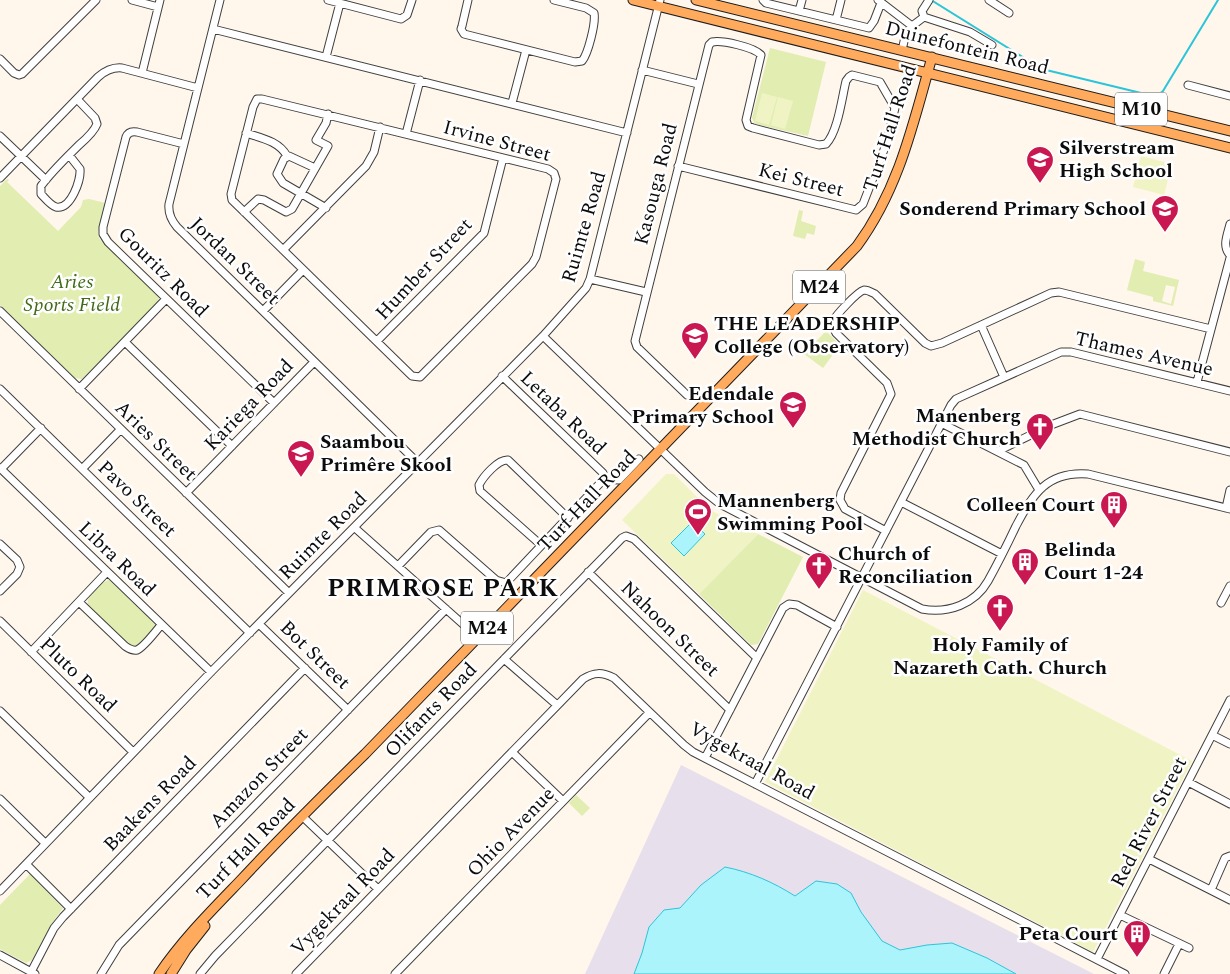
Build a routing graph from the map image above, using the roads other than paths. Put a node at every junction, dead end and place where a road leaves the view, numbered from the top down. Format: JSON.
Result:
{"nodes":[{"id":1,"x":96,"y":0,"type":"edge"},
{"id":2,"x":132,"y":0,"type":"edge"},
{"id":3,"x":220,"y":0,"type":"edge"},
{"id":4,"x":328,"y":0,"type":"edge"},
{"id":5,"x":412,"y":0,"type":"edge"},
{"id":6,"x":468,"y":0,"type":"edge"},
{"id":7,"x":554,"y":0,"type":"edge"},
{"id":8,"x":633,"y":0,"type":"edge"},
{"id":9,"x":696,"y":0,"type":"edge"},
{"id":10,"x":763,"y":0,"type":"edge"},
{"id":11,"x":802,"y":0,"type":"edge"},
{"id":12,"x":840,"y":0,"type":"edge"},
{"id":13,"x":988,"y":0,"type":"edge"},
{"id":14,"x":879,"y":1,"type":"edge"},
{"id":15,"x":928,"y":2,"type":"edge"},
{"id":16,"x":159,"y":3,"type":"edge"},
{"id":17,"x":340,"y":3,"type":"junction"},
{"id":18,"x":659,"y":3,"type":"edge"},
{"id":19,"x":799,"y":11,"type":"junction"},
{"id":20,"x":1009,"y":13,"type":"dead end"},
{"id":21,"x":924,"y":17,"type":"junction"},
{"id":22,"x":836,"y":20,"type":"junction"},
{"id":23,"x":912,"y":26,"type":"junction"},
{"id":24,"x":213,"y":29,"type":"junction"},
{"id":25,"x":712,"y":42,"type":"joint"},
{"id":26,"x":992,"y":45,"type":"dead end"},
{"id":27,"x":526,"y":50,"type":"junction"},
{"id":28,"x":902,"y":50,"type":"junction"},
{"id":29,"x":326,"y":57,"type":"junction"},
{"id":30,"x":932,"y":57,"type":"junction"},
{"id":31,"x":0,"y":59,"type":"edge"},
{"id":32,"x":642,"y":70,"type":"junction"},
{"id":33,"x":142,"y":73,"type":"junction"},
{"id":34,"x":927,"y":74,"type":"junction"},
{"id":35,"x":420,"y":80,"type":"junction"},
{"id":36,"x":698,"y":84,"type":"junction"},
{"id":37,"x":1188,"y":85,"type":"dead end"},
{"id":38,"x":1230,"y":86,"type":"edge"},
{"id":39,"x":198,"y":88,"type":"junction"},
{"id":40,"x":1228,"y":95,"type":"edge"},
{"id":41,"x":77,"y":99,"type":"junction"},
{"id":42,"x":512,"y":103,"type":"junction"},
{"id":43,"x":328,"y":114,"type":"junction"},
{"id":44,"x":380,"y":127,"type":"junction"},
{"id":45,"x":1230,"y":131,"type":"edge"},
{"id":46,"x":246,"y":133,"type":"junction"},
{"id":47,"x":626,"y":133,"type":"junction"},
{"id":48,"x":406,"y":134,"type":"junction"},
{"id":49,"x":0,"y":136,"type":"edge"},
{"id":50,"x":184,"y":144,"type":"junction"},
{"id":51,"x":1230,"y":148,"type":"edge"},
{"id":52,"x":69,"y":155,"type":"junction"},
{"id":53,"x":21,"y":156,"type":"junction"},
{"id":54,"x":286,"y":156,"type":"junction"},
{"id":55,"x":503,"y":158,"type":"junction"},
{"id":56,"x":678,"y":166,"type":"junction"},
{"id":57,"x":315,"y":168,"type":"junction"},
{"id":58,"x":0,"y":178,"type":"edge"},
{"id":59,"x":46,"y":180,"type":"junction"},
{"id":60,"x":302,"y":193,"type":"junction"},
{"id":61,"x":326,"y":208,"type":"junction"},
{"id":62,"x":244,"y":212,"type":"junction"},
{"id":63,"x":1230,"y":224,"type":"edge"},
{"id":64,"x":283,"y":250,"type":"junction"},
{"id":65,"x":1230,"y":257,"type":"edge"},
{"id":66,"x":303,"y":270,"type":"junction"},
{"id":67,"x":590,"y":279,"type":"junction"},
{"id":68,"x":646,"y":292,"type":"junction"},
{"id":69,"x":166,"y":299,"type":"junction"},
{"id":70,"x":0,"y":311,"type":"edge"},
{"id":71,"x":263,"y":311,"type":"junction"},
{"id":72,"x":981,"y":325,"type":"junction"},
{"id":73,"x":1211,"y":329,"type":"junction"},
{"id":74,"x":543,"y":336,"type":"junction"},
{"id":75,"x":377,"y":341,"type":"junction"},
{"id":76,"x":125,"y":342,"type":"junction"},
{"id":77,"x":314,"y":362,"type":"junction"},
{"id":78,"x":502,"y":376,"type":"junction"},
{"id":79,"x":1004,"y":377,"type":"junction"},
{"id":80,"x":1197,"y":382,"type":"junction"},
{"id":81,"x":0,"y":388,"type":"edge"},
{"id":82,"x":79,"y":388,"type":"junction"},
{"id":83,"x":1230,"y":391,"type":"edge"},
{"id":84,"x":687,"y":395,"type":"dead end"},
{"id":85,"x":274,"y":403,"type":"junction"},
{"id":86,"x":942,"y":423,"type":"junction"},
{"id":87,"x":41,"y":428,"type":"junction"},
{"id":88,"x":120,"y":429,"type":"junction"},
{"id":89,"x":232,"y":446,"type":"junction"},
{"id":90,"x":661,"y":449,"type":"junction"},
{"id":91,"x":998,"y":451,"type":"junction"},
{"id":92,"x":1230,"y":452,"type":"edge"},
{"id":93,"x":639,"y":459,"type":"dead end"},
{"id":94,"x":418,"y":463,"type":"junction"},
{"id":95,"x":1,"y":468,"type":"edge"},
{"id":96,"x":83,"y":468,"type":"junction"},
{"id":97,"x":604,"y":479,"type":"junction"},
{"id":98,"x":1039,"y":490,"type":"junction"},
{"id":99,"x":1230,"y":490,"type":"edge"},
{"id":100,"x":186,"y":493,"type":"junction"},
{"id":101,"x":901,"y":502,"type":"junction"},
{"id":102,"x":1228,"y":509,"type":"edge"},
{"id":103,"x":568,"y":518,"type":"junction"},
{"id":104,"x":355,"y":528,"type":"junction"},
{"id":105,"x":886,"y":531,"type":"junction"},
{"id":106,"x":0,"y":544,"type":"edge"},
{"id":107,"x":541,"y":545,"type":"junction"},
{"id":108,"x":1002,"y":554,"type":"junction"},
{"id":109,"x":398,"y":566,"type":"junction"},
{"id":110,"x":107,"y":572,"type":"junction"},
{"id":111,"x":588,"y":572,"type":"junction"},
{"id":112,"x":862,"y":578,"type":"junction"},
{"id":113,"x":1230,"y":586,"type":"edge"},
{"id":114,"x":0,"y":591,"type":"edge"},
{"id":115,"x":289,"y":593,"type":"junction"},
{"id":116,"x":79,"y":602,"type":"junction"},
{"id":117,"x":1221,"y":603,"type":"dead end"},
{"id":118,"x":446,"y":609,"type":"junction"},
{"id":119,"x":0,"y":622,"type":"edge"},
{"id":120,"x":259,"y":624,"type":"junction"},
{"id":121,"x":161,"y":625,"type":"junction"},
{"id":122,"x":465,"y":626,"type":"dead end"},
{"id":123,"x":837,"y":627,"type":"junction"},
{"id":124,"x":250,"y":633,"type":"junction"},
{"id":125,"x":31,"y":652,"type":"junction"},
{"id":126,"x":757,"y":658,"type":"junction"},
{"id":127,"x":504,"y":659,"type":"junction"},
{"id":128,"x":306,"y":668,"type":"junction"},
{"id":129,"x":211,"y":672,"type":"junction"},
{"id":130,"x":1230,"y":702,"type":"edge"},
{"id":131,"x":557,"y":706,"type":"junction"},
{"id":132,"x":348,"y":710,"type":"junction"},
{"id":133,"x":730,"y":710,"type":"junction"},
{"id":134,"x":0,"y":711,"type":"edge"},
{"id":135,"x":649,"y":713,"type":"junction"},
{"id":136,"x":1212,"y":735,"type":"junction"},
{"id":137,"x":1230,"y":744,"type":"edge"},
{"id":138,"x":134,"y":752,"type":"junction"},
{"id":139,"x":512,"y":752,"type":"junction"},
{"id":140,"x":705,"y":758,"type":"junction"},
{"id":141,"x":1188,"y":782,"type":"junction"},
{"id":142,"x":755,"y":784,"type":"junction"},
{"id":143,"x":89,"y":798,"type":"junction"},
{"id":144,"x":0,"y":800,"type":"edge"},
{"id":145,"x":563,"y":801,"type":"junction"},
{"id":146,"x":1230,"y":804,"type":"edge"},
{"id":147,"x":304,"y":818,"type":"junction"},
{"id":148,"x":328,"y":840,"type":"junction"},
{"id":149,"x":45,"y":843,"type":"junction"},
{"id":150,"x":1230,"y":856,"type":"edge"},
{"id":151,"x":1149,"y":858,"type":"junction"},
{"id":152,"x":26,"y":864,"type":"junction"},
{"id":153,"x":0,"y":889,"type":"edge"},
{"id":154,"x":378,"y":889,"type":"junction"},
{"id":155,"x":1211,"y":890,"type":"junction"},
{"id":156,"x":1230,"y":900,"type":"edge"},
{"id":157,"x":71,"y":909,"type":"junction"},
{"id":158,"x":1120,"y":915,"type":"junction"},
{"id":159,"x":1179,"y":944,"type":"junction"},
{"id":160,"x":1189,"y":948,"type":"dead end"},
{"id":161,"x":0,"y":956,"type":"edge"},
{"id":162,"x":1096,"y":959,"type":"junction"},
{"id":163,"x":34,"y":973,"type":"edge"},
{"id":164,"x":102,"y":974,"type":"edge"},
{"id":165,"x":159,"y":974,"type":"edge"},
{"id":166,"x":171,"y":974,"type":"edge"},
{"id":167,"x":200,"y":974,"type":"edge"},
{"id":168,"x":296,"y":974,"type":"edge"},
{"id":169,"x":395,"y":974,"type":"edge"},
{"id":170,"x":1125,"y":974,"type":"edge"},
{"id":171,"x":1164,"y":974,"type":"edge"}],
"edges":[{"from":1,"to":31,"type":"street"},
{"from":2,"to":16,"type":"street"},
{"from":3,"to":24,"type":"street","name":"Jordan Street"},
{"from":4,"to":17,"type":"street"},
{"from":5,"to":17,"type":"street"},
{"from":6,"to":27,"type":"street"},
{"from":7,"to":27,"type":"street"},
{"from":8,"to":18,"type":"main road","name":"Duinefontein Road","number":"M10"},
{"from":9,"to":28,"type":"main road","name":"Duinefontein Road","number":"M10"},
{"from":10,"to":19,"type":"street"},
{"from":11,"to":19,"type":"street"},
{"from":12,"to":22,"type":"street"},
{"from":13,"to":20,"type":"street"},
{"from":14,"to":22,"type":"street"},
{"from":14,"to":23,"type":"street"},
{"from":15,"to":21,"type":"street"},
{"from":16,"to":33,"type":"street"},
{"from":17,"to":29,"type":"street"},
{"from":18,"to":32,"type":"street","name":"Ruimte Road"},
{"from":18,"to":34,"type":"main road","name":"Duinefontein Road","number":"M10"},
{"from":19,"to":22,"type":"street"},
{"from":21,"to":23,"type":"street"},
{"from":21,"to":26,"type":"street"},
{"from":23,"to":28,"type":"street"},
{"from":24,"to":29,"type":"street"},
{"from":24,"to":39,"type":"street","name":"Jordan Street"},
{"from":25,"to":36,"type":"street","name":"Kasouga Road"},
{"from":25,"to":56,"type":"street","name":"Kei Street"},
{"from":27,"to":42,"type":"street"},
{"from":28,"to":30,"type":"main road","name":"Duinefontein Road","number":"M10"},
{"from":29,"to":35,"type":"street"},
{"from":30,"to":34,"type":"main road","name":"Turf Hall Road","number":"M24"},
{"from":30,"to":45,"type":"main road","name":"Duinefontein Road","number":"M10"},
{"from":32,"to":36,"type":"street"},
{"from":32,"to":47,"type":"street","name":"Ruimte Road"},
{"from":33,"to":39,"type":"street"},
{"from":33,"to":41,"type":"street"},
{"from":34,"to":51,"type":"main road","name":"Duinefontein Road","number":"M10"},
{"from":34,"to":90,"type":"main road","name":"Turf Hall Road","number":"M24"},
{"from":35,"to":42,"type":"street"},
{"from":35,"to":48,"type":"street"},
{"from":36,"to":56,"type":"street","name":"Kasouga Road"},
{"from":37,"to":40,"type":"street"},
{"from":38,"to":40,"type":"street"},
{"from":39,"to":50,"type":"street","name":"Jordan Street"},
{"from":41,"to":52,"type":"street"},
{"from":41,"to":53,"type":"street"},
{"from":42,"to":47,"type":"street"},
{"from":43,"to":44,"type":"street","name":"Irvine Street"},
{"from":43,"to":46,"type":"street","name":"Irvine Street"},
{"from":43,"to":57,"type":"street"},
{"from":44,"to":48,"type":"street","name":"Irvine Street"},
{"from":44,"to":61,"type":"street"},
{"from":46,"to":54,"type":"street"},
{"from":46,"to":62,"type":"street","name":"Irvine Street"},
{"from":47,"to":67,"type":"street","name":"Ruimte Road"},
{"from":48,"to":55,"type":"street","name":"Irvine Street"},
{"from":49,"to":53,"type":"street"},
{"from":50,"to":69,"type":"street","name":"Gouritz Road"},
{"from":50,"to":71,"type":"street","name":"Jordan Street"},
{"from":52,"to":59,"type":"street"},
{"from":52,"to":59,"type":"street"},
{"from":53,"to":58,"type":"street"},
{"from":53,"to":59,"type":"street"},
{"from":54,"to":57,"type":"street"},
{"from":54,"to":60,"type":"street"},
{"from":55,"to":75,"type":"street","name":"Humber Street"},
{"from":55,"to":75,"type":"street","name":"Irvine Street"},
{"from":56,"to":68,"type":"street","name":"Kasouga Road"},
{"from":57,"to":60,"type":"street"},
{"from":60,"to":61,"type":"street"},
{"from":60,"to":62,"type":"street"},
{"from":61,"to":64,"type":"street"},
{"from":62,"to":64,"type":"street","name":"Irvine Street"},
{"from":63,"to":65,"type":"street"},
{"from":64,"to":66,"type":"street","name":"Irvine Street"},
{"from":65,"to":73,"type":"street"},
{"from":66,"to":71,"type":"street"},
{"from":66,"to":75,"type":"street","name":"Irvine Street"},
{"from":67,"to":68,"type":"street"},
{"from":67,"to":74,"type":"street","name":"Ruimte Road"},
{"from":68,"to":84,"type":"street","name":"Kasouga Road"},
{"from":69,"to":76,"type":"street"},
{"from":69,"to":85,"type":"street","name":"Gouritz Road"},
{"from":70,"to":82,"type":"street","name":"Aries Street"},
{"from":71,"to":77,"type":"street","name":"Jordan Street"},
{"from":72,"to":73,"type":"street"},
{"from":72,"to":79,"type":"street"},
{"from":72,"to":105,"type":"street"},
{"from":73,"to":80,"type":"street"},
{"from":74,"to":78,"type":"street","name":"Ruimte Road"},
{"from":74,"to":90,"type":"street"},
{"from":76,"to":82,"type":"street"},
{"from":76,"to":89,"type":"street"},
{"from":77,"to":85,"type":"street","name":"Kariega Road"},
{"from":77,"to":94,"type":"street","name":"Jordan Street"},
{"from":78,"to":94,"type":"street","name":"Ruimte Road"},
{"from":78,"to":97,"type":"street","name":"Letaba Road"},
{"from":79,"to":80,"type":"street","name":"Thames Avenue"},
{"from":79,"to":86,"type":"street","name":"Thames Avenue"},
{"from":80,"to":83,"type":"street","name":"Thames Avenue"},
{"from":81,"to":87,"type":"street","name":"Pavo Street"},
{"from":82,"to":88,"type":"street","name":"Aries Street"},
{"from":85,"to":89,"type":"street","name":"Kariega Road"},
{"from":86,"to":91,"type":"street"},
{"from":86,"to":101,"type":"street","name":"Thames Avenue"},
{"from":87,"to":95,"type":"street"},
{"from":87,"to":96,"type":"street","name":"Pavo Street"},
{"from":88,"to":96,"type":"street"},
{"from":88,"to":100,"type":"street","name":"Aries Street"},
{"from":89,"to":100,"type":"street","name":"Kariega Road"},
{"from":90,"to":112,"type":"street"},
{"from":90,"to":147,"type":"main road","name":"Turf Hall Road","number":"M24"},
{"from":91,"to":92,"type":"street"},
{"from":91,"to":98,"type":"street"},
{"from":93,"to":97,"type":"street"},
{"from":94,"to":104,"type":"street","name":"Ruimte Road"},
{"from":95,"to":110,"type":"street","name":"Libra Road"},
{"from":96,"to":124,"type":"street","name":"Pavo Street"},
{"from":97,"to":103,"type":"street","name":"Letaba Road"},
{"from":98,"to":102,"type":"street"},
{"from":98,"to":108,"type":"street"},
{"from":99,"to":102,"type":"street"},
{"from":100,"to":115,"type":"street","name":"Aries Street"},
{"from":101,"to":105,"type":"street","name":"Thames Avenue"},
{"from":101,"to":108,"type":"street"},
{"from":103,"to":107,"type":"street","name":"Letaba Road"},
{"from":103,"to":107,"type":"street"},
{"from":104,"to":109,"type":"street"},
{"from":104,"to":115,"type":"street","name":"Ruimte Road"},
{"from":105,"to":112,"type":"street","name":"Thames Avenue"},
{"from":106,"to":114,"type":"street"},
{"from":107,"to":109,"type":"street","name":"Letaba Road"},
{"from":108,"to":112,"type":"street"},
{"from":109,"to":118,"type":"street"},
{"from":110,"to":116,"type":"street"},
{"from":110,"to":121,"type":"street","name":"Libra Road"},
{"from":111,"to":126,"type":"street","name":"Olifants Road"},
{"from":111,"to":127,"type":"street","name":"Olifants Road"},
{"from":111,"to":133,"type":"street","name":"Nahoon Street"},
{"from":112,"to":123,"type":"street","name":"Thames Avenue"},
{"from":113,"to":117,"type":"street"},
{"from":115,"to":120,"type":"street","name":"Ruimte Road"},
{"from":116,"to":121,"type":"street"},
{"from":116,"to":125,"type":"street"},
{"from":118,"to":122,"type":"street"},
{"from":118,"to":132,"type":"street","name":"Amazon Street"},
{"from":119,"to":125,"type":"street","name":"Pluto Road"},
{"from":120,"to":124,"type":"street","name":"Ruimte Road"},
{"from":120,"to":128,"type":"street","name":"Bot Street"},
{"from":121,"to":129,"type":"street","name":"Libra Road"},
{"from":123,"to":126,"type":"street"},
{"from":123,"to":142,"type":"street","name":"Thames Avenue"},
{"from":124,"to":129,"type":"street","name":"Ruimte Road"},
{"from":125,"to":138,"type":"street","name":"Pluto Road"},
{"from":126,"to":133,"type":"street"},
{"from":127,"to":131,"type":"street"},
{"from":127,"to":148,"type":"street","name":"Olifants Road"},
{"from":128,"to":132,"type":"street","name":"Bot Street"},
{"from":128,"to":157,"type":"street","name":"Baakens Road"},
{"from":129,"to":138,"type":"street","name":"Ruimte Road"},
{"from":130,"to":136,"type":"street","name":"Red River Street"},
{"from":131,"to":135,"type":"street","name":"Vygekraal Road"},
{"from":131,"to":139,"type":"street","name":"Vygekraal Road"},
{"from":132,"to":164,"type":"street","name":"Amazon Street"},
{"from":133,"to":140,"type":"street"},
{"from":134,"to":143,"type":"street"},
{"from":135,"to":140,"type":"street","name":"Vygekraal Road"},
{"from":135,"to":145,"type":"street","name":"Ohio Avenue"},
{"from":136,"to":137,"type":"street"},
{"from":136,"to":141,"type":"street","name":"Red River Street"},
{"from":138,"to":143,"type":"street","name":"Ruimte Road"},
{"from":139,"to":145,"type":"street"},
{"from":139,"to":154,"type":"street","name":"Vygekraal Road"},
{"from":140,"to":142,"type":"street","name":"Vygekraal Road"},
{"from":141,"to":146,"type":"street"},
{"from":141,"to":151,"type":"street","name":"Red River Street"},
{"from":142,"to":162,"type":"street","name":"Vygekraal Road"},
{"from":143,"to":149,"type":"street","name":"Ruimte Road"},
{"from":144,"to":149,"type":"street"},
{"from":145,"to":169,"type":"street","name":"Ohio Avenue"},
{"from":147,"to":148,"type":"street"},
{"from":147,"to":165,"type":"main road","name":"Turf Hall Road","number":"M24"},
{"from":147,"to":166,"type":"main road","name":"Turf Hall Road","number":"M24"},
{"from":148,"to":154,"type":"street"},
{"from":148,"to":167,"type":"street","name":"Olifants Road"},
{"from":149,"to":152,"type":"street","name":"Ruimte Road"},
{"from":150,"to":155,"type":"street"},
{"from":151,"to":155,"type":"street"},
{"from":151,"to":158,"type":"street","name":"Red River Street"},
{"from":152,"to":153,"type":"street","name":"Ruimte Road"},
{"from":152,"to":157,"type":"street"},
{"from":154,"to":168,"type":"street","name":"Vygekraal Road"},
{"from":155,"to":156,"type":"street"},
{"from":157,"to":163,"type":"street","name":"Baakens Road"},
{"from":158,"to":159,"type":"street"},
{"from":158,"to":162,"type":"street","name":"Red River Street"},
{"from":159,"to":160,"type":"street"},
{"from":159,"to":171,"type":"street"},
{"from":161,"to":163,"type":"street"},
{"from":162,"to":170,"type":"street","name":"Vygekraal Road"}]}
